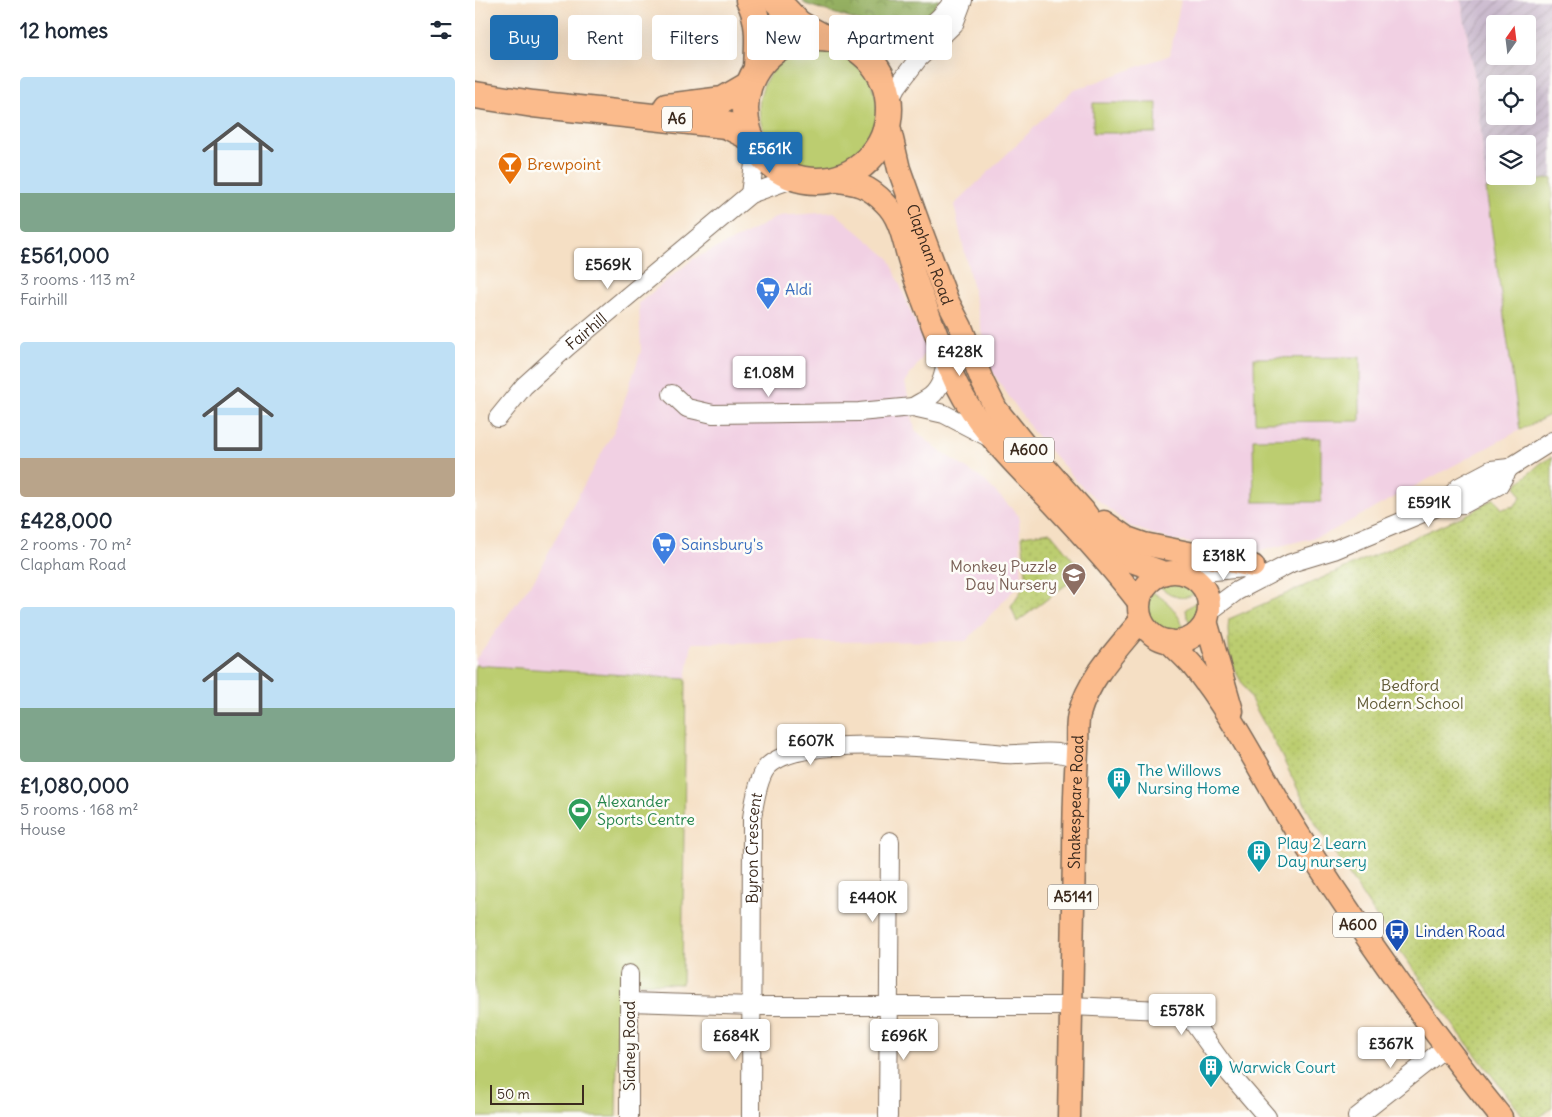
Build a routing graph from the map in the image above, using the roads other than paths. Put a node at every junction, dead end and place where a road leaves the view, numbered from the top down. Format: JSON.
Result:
{"nodes":[{"id":1,"x":749,"y":0,"type":"edge"},
{"id":2,"x":776,"y":0,"type":"edge"},
{"id":3,"x":954,"y":0,"type":"edge"},
{"id":4,"x":963,"y":0,"type":"edge"},
{"id":5,"x":942,"y":15,"type":"edge"},
{"id":6,"x":821,"y":36,"type":"junction"},
{"id":7,"x":829,"y":37,"type":"edge"},
{"id":8,"x":870,"y":60,"type":"edge"},
{"id":9,"x":752,"y":77,"type":"junction"},
{"id":10,"x":475,"y":95,"type":"edge"},
{"id":11,"x":602,"y":111,"type":"junction"},
{"id":12,"x":889,"y":111,"type":"junction"},
{"id":13,"x":753,"y":143,"type":"junction"},
{"id":14,"x":795,"y":178,"type":"junction"},
{"id":15,"x":832,"y":180,"type":"junction"},
{"id":16,"x":750,"y":194,"type":"junction"},
{"id":17,"x":947,"y":300,"type":"junction"},
{"id":18,"x":946,"y":358,"type":"junction"},
{"id":19,"x":957,"y":386,"type":"junction"},
{"id":20,"x":672,"y":394,"type":"dead end"},
{"id":21,"x":913,"y":406,"type":"junction"},
{"id":22,"x":933,"y":410,"type":"junction"},
{"id":23,"x":498,"y":418,"type":"dead end"},
{"id":24,"x":993,"y":439,"type":"junction"},
{"id":25,"x":1552,"y":440,"type":"edge"},
{"id":26,"x":1083,"y":510,"type":"junction"},
{"id":27,"x":1291,"y":563,"type":"junction"},
{"id":28,"x":1253,"y":566,"type":"junction"},
{"id":29,"x":1176,"y":573,"type":"junction"},
{"id":30,"x":1140,"y":611,"type":"junction"},
{"id":31,"x":1208,"y":616,"type":"junction"},
{"id":32,"x":1163,"y":640,"type":"junction"},
{"id":33,"x":1118,"y":649,"type":"junction"},
{"id":34,"x":1237,"y":728,"type":"junction"},
{"id":35,"x":1077,"y":758,"type":"junction"},
{"id":36,"x":890,"y":841,"type":"dead end"},
{"id":37,"x":629,"y":974,"type":"dead end"},
{"id":38,"x":629,"y":1002,"type":"junction"},
{"id":39,"x":888,"y":1005,"type":"junction"},
{"id":40,"x":753,"y":1006,"type":"junction"},
{"id":41,"x":1071,"y":1006,"type":"junction"},
{"id":42,"x":1446,"y":1047,"type":"junction"},
{"id":43,"x":629,"y":1117,"type":"edge"},
{"id":44,"x":751,"y":1117,"type":"edge"},
{"id":45,"x":888,"y":1117,"type":"edge"},
{"id":46,"x":1069,"y":1117,"type":"edge"},
{"id":47,"x":1267,"y":1117,"type":"edge"},
{"id":48,"x":1357,"y":1117,"type":"edge"},
{"id":49,"x":1501,"y":1117,"type":"edge"}],
"edges":[{"from":1,"to":9,"type":"highway"},
{"from":2,"to":6,"type":"highway"},
{"from":3,"to":5,"type":"street"},
{"from":4,"to":12,"type":"street"},
{"from":6,"to":7,"type":"highway"},
{"from":6,"to":9,"type":"highway"},
{"from":8,"to":12,"type":"highway"},
{"from":9,"to":11,"type":"highway","number":"A6"},
{"from":9,"to":13,"type":"highway"},
{"from":10,"to":11,"type":"highway","number":"A6"},
{"from":11,"to":13,"type":"highway","number":"A6"},
{"from":12,"to":15,"type":"highway"},
{"from":12,"to":17,"type":"main road","name":"Clapham Road","number":"A600"},
{"from":13,"to":14,"type":"highway"},
{"from":13,"to":16,"type":"street"},
{"from":14,"to":15,"type":"highway"},
{"from":14,"to":16,"type":"street","name":"Fairhill"},
{"from":15,"to":18,"type":"main road","name":"Clapham Road","number":"A600"},
{"from":16,"to":23,"type":"street","name":"Fairhill"},
{"from":17,"to":19,"type":"main road"},
{"from":17,"to":26,"type":"main road","name":"Clapham Road","number":"A600"},
{"from":18,"to":19,"type":"main road","name":"Clapham Road","number":"A600"},
{"from":18,"to":21,"type":"street"},
{"from":19,"to":22,"type":"street"},
{"from":19,"to":24,"type":"main road","name":"Clapham Road","number":"A600"},
{"from":20,"to":21,"type":"street"},
{"from":21,"to":22,"type":"street"},
{"from":22,"to":24,"type":"street"},
{"from":24,"to":30,"type":"main road","name":"Clapham Road","number":"A600"},
{"from":25,"to":27,"type":"street"},
{"from":26,"to":28,"type":"main road"},
{"from":26,"to":29,"type":"main road","name":"Clapham Road","number":"A600"},
{"from":27,"to":28,"type":"street"},
{"from":27,"to":31,"type":"street"},
{"from":28,"to":29,"type":"street"},
{"from":29,"to":30,"type":"main road"},
{"from":29,"to":31,"type":"main road","number":"A600"},
{"from":30,"to":32,"type":"main road","number":"A600"},
{"from":30,"to":33,"type":"main road","name":"Shakespeare Road","number":"A5141"},
{"from":31,"to":32,"type":"main road"},
{"from":31,"to":34,"type":"main road","number":"A600"},
{"from":32,"to":33,"type":"main road"},
{"from":32,"to":34,"type":"main road","number":"A600"},
{"from":33,"to":35,"type":"main road","name":"Shakespeare Road","number":"A5141"},
{"from":34,"to":42,"type":"main road","number":"A600"},
{"from":35,"to":40,"type":"street","name":"Byron Crescent"},
{"from":35,"to":41,"type":"main road","name":"Shakespeare Road","number":"A5141"},
{"from":36,"to":39,"type":"street"},
{"from":37,"to":38,"type":"street","name":"Sidney Road"},
{"from":38,"to":40,"type":"street"},
{"from":38,"to":43,"type":"street","name":"Sidney Road"},
{"from":39,"to":40,"type":"street"},
{"from":39,"to":41,"type":"street"},
{"from":39,"to":45,"type":"street"},
{"from":40,"to":44,"type":"street","name":"Byron Crescent"},
{"from":41,"to":46,"type":"main road","name":"Shakespeare Road","number":"A5141"},
{"from":41,"to":47,"type":"street"},
{"from":42,"to":48,"type":"street"},
{"from":42,"to":49,"type":"main road","number":"A600"}]}
